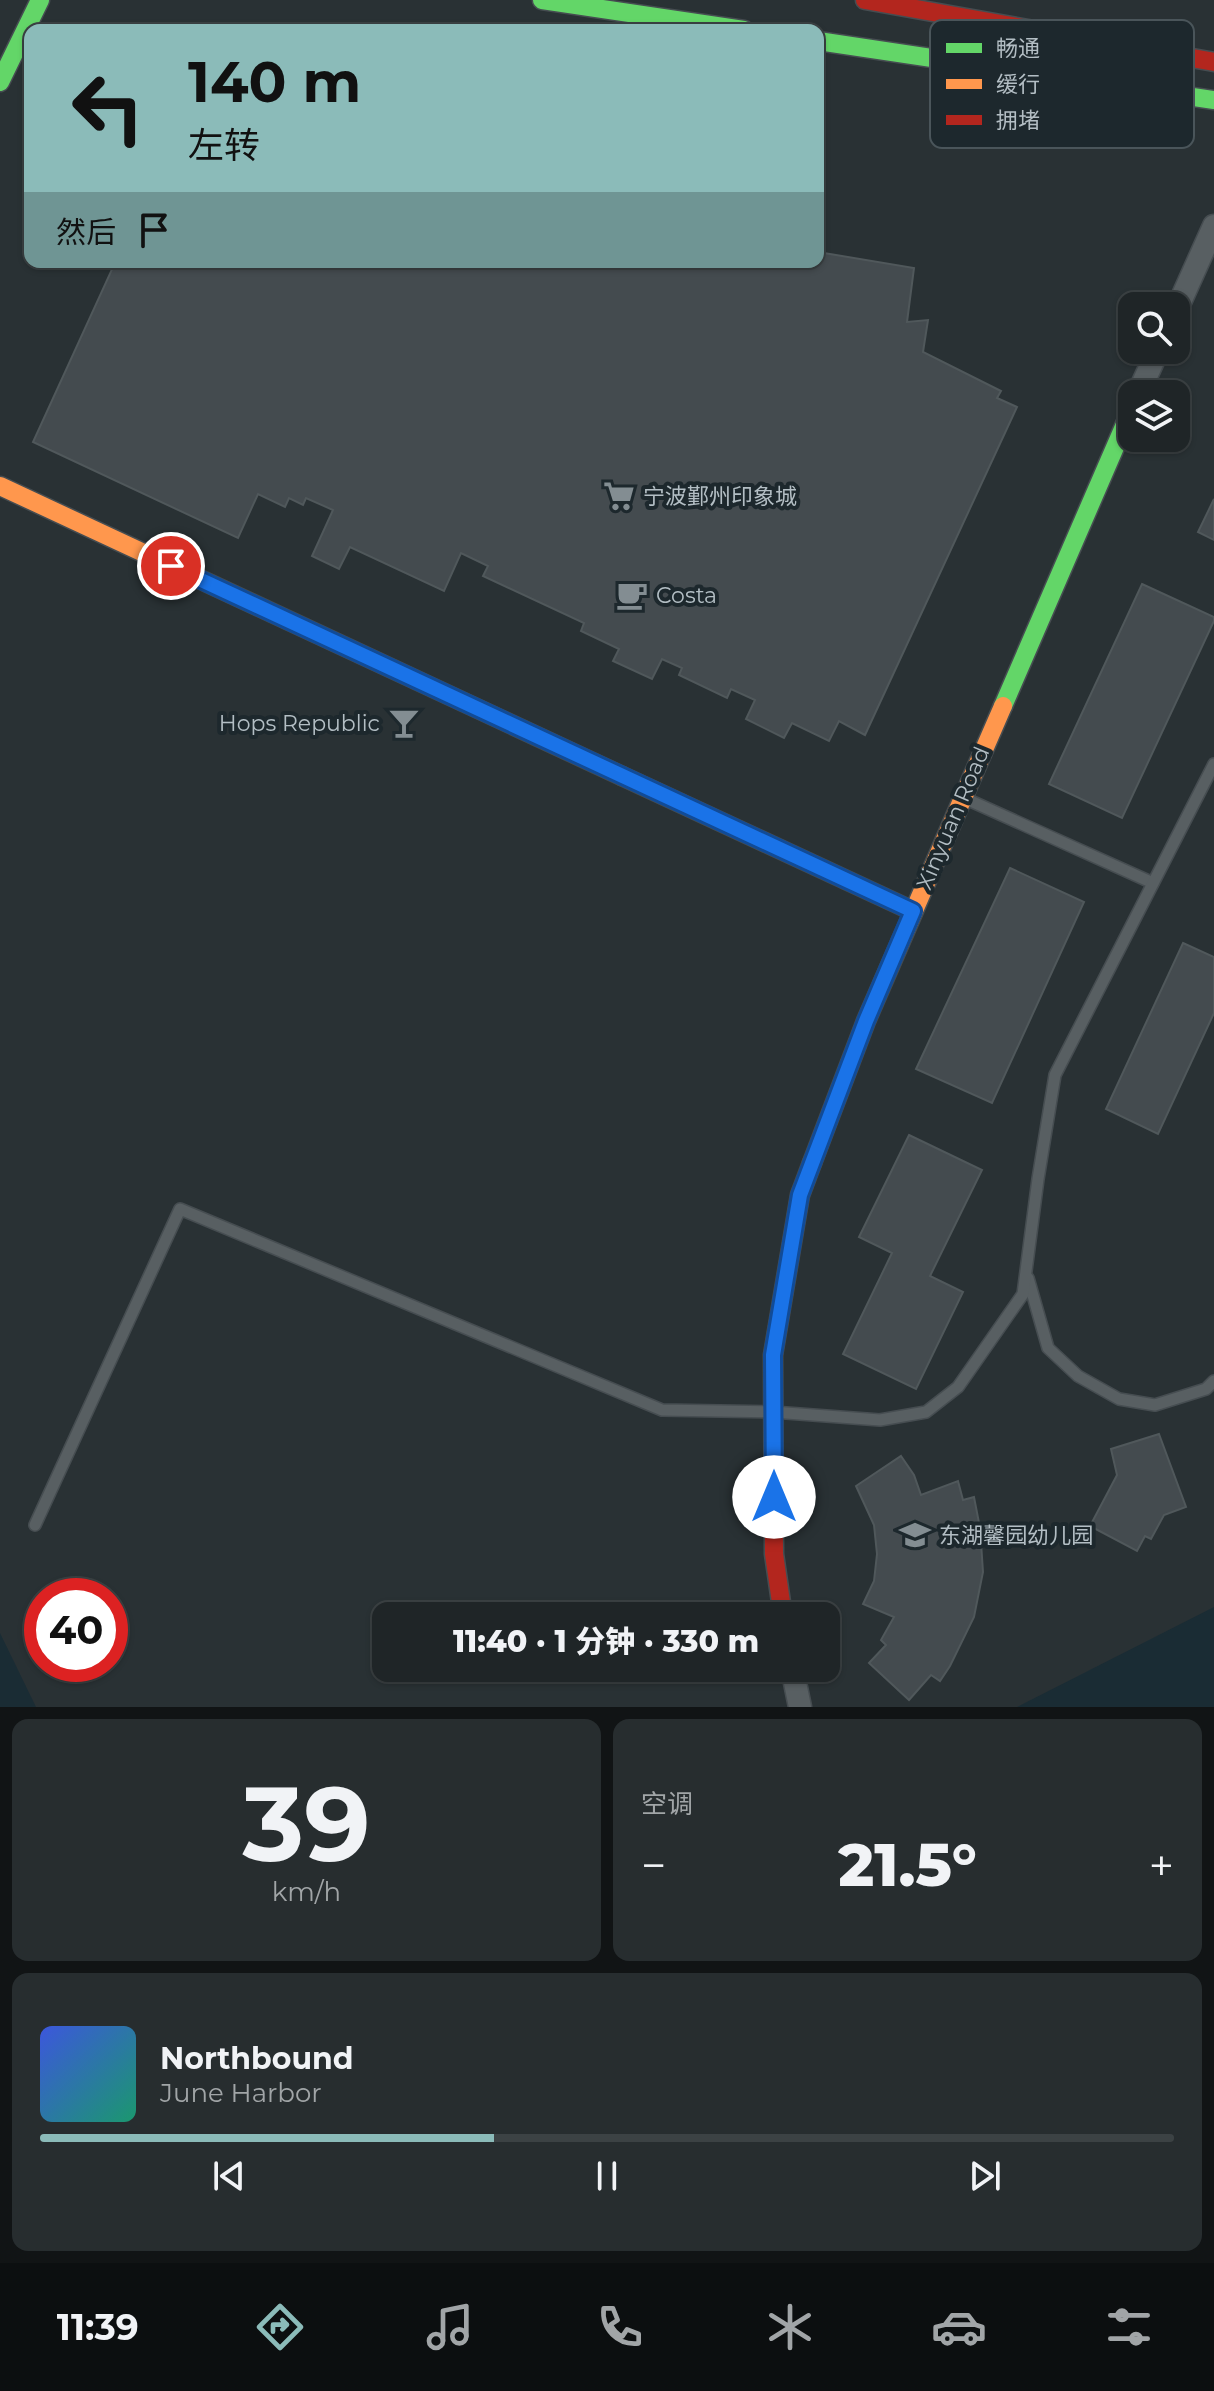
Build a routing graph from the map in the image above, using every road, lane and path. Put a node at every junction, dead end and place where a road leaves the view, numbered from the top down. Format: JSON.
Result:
{"nodes":[{"id":1,"x":40,"y":0,"type":"edge"},
{"id":2,"x":542,"y":0,"type":"edge"},
{"id":3,"x":865,"y":0,"type":"edge"},
{"id":4,"x":978,"y":20,"type":"edge"},
{"id":5,"x":28,"y":24,"type":"edge"},
{"id":6,"x":704,"y":24,"type":"edge"},
{"id":7,"x":24,"y":33,"type":"edge"},
{"id":8,"x":824,"y":42,"type":"edge"},
{"id":9,"x":930,"y":58,"type":"edge"},
{"id":10,"x":1194,"y":58,"type":"edge"},
{"id":11,"x":1214,"y":62,"type":"edge"},
{"id":12,"x":0,"y":82,"type":"edge"},
{"id":13,"x":1194,"y":97,"type":"edge"},
{"id":14,"x":1214,"y":100,"type":"edge"},
{"id":15,"x":1214,"y":226,"type":"edge"},
{"id":16,"x":1184,"y":292,"type":"edge"},
{"id":17,"x":1118,"y":440,"type":"edge"},
{"id":18,"x":0,"y":486,"type":"edge"},
{"id":19,"x":1214,"y":764,"type":"edge"},
{"id":20,"x":963,"y":797,"type":"junction"},
{"id":21,"x":1153,"y":883,"type":"junction"},
{"id":22,"x":913,"y":911,"type":"junction"},
{"id":23,"x":1026,"y":1270,"type":"junction"},
{"id":24,"x":1214,"y":1381,"type":"edge"},
{"id":25,"x":773,"y":1412,"type":"junction"},
{"id":26,"x":35,"y":1525,"type":"dead end"},
{"id":27,"x":781,"y":1602,"type":"edge"},
{"id":28,"x":795,"y":1682,"type":"edge"},
{"id":29,"x":800,"y":1707,"type":"edge"}],
"edges":[{"from":1,"to":5,"type":"street"},
{"from":2,"to":6,"type":"street"},
{"from":3,"to":4,"type":"street"},
{"from":7,"to":12,"type":"street"},
{"from":8,"to":9,"type":"street"},
{"from":10,"to":11,"type":"street"},
{"from":13,"to":14,"type":"street"},
{"from":15,"to":16,"type":"street"},
{"from":17,"to":20,"type":"street","name":"Xinyuan Road"},
{"from":18,"to":22,"type":"street"},
{"from":19,"to":21,"type":"lane"},
{"from":20,"to":21,"type":"lane"},
{"from":20,"to":22,"type":"street","name":"Xinyuan Road"},
{"from":21,"to":23,"type":"lane"},
{"from":22,"to":25,"type":"street","name":"Xinyuan Road"},
{"from":23,"to":24,"type":"lane"},
{"from":23,"to":25,"type":"lane"},
{"from":25,"to":26,"type":"lane"},
{"from":25,"to":27,"type":"street","name":"Xinyuan Road"},
{"from":28,"to":29,"type":"street"}]}
